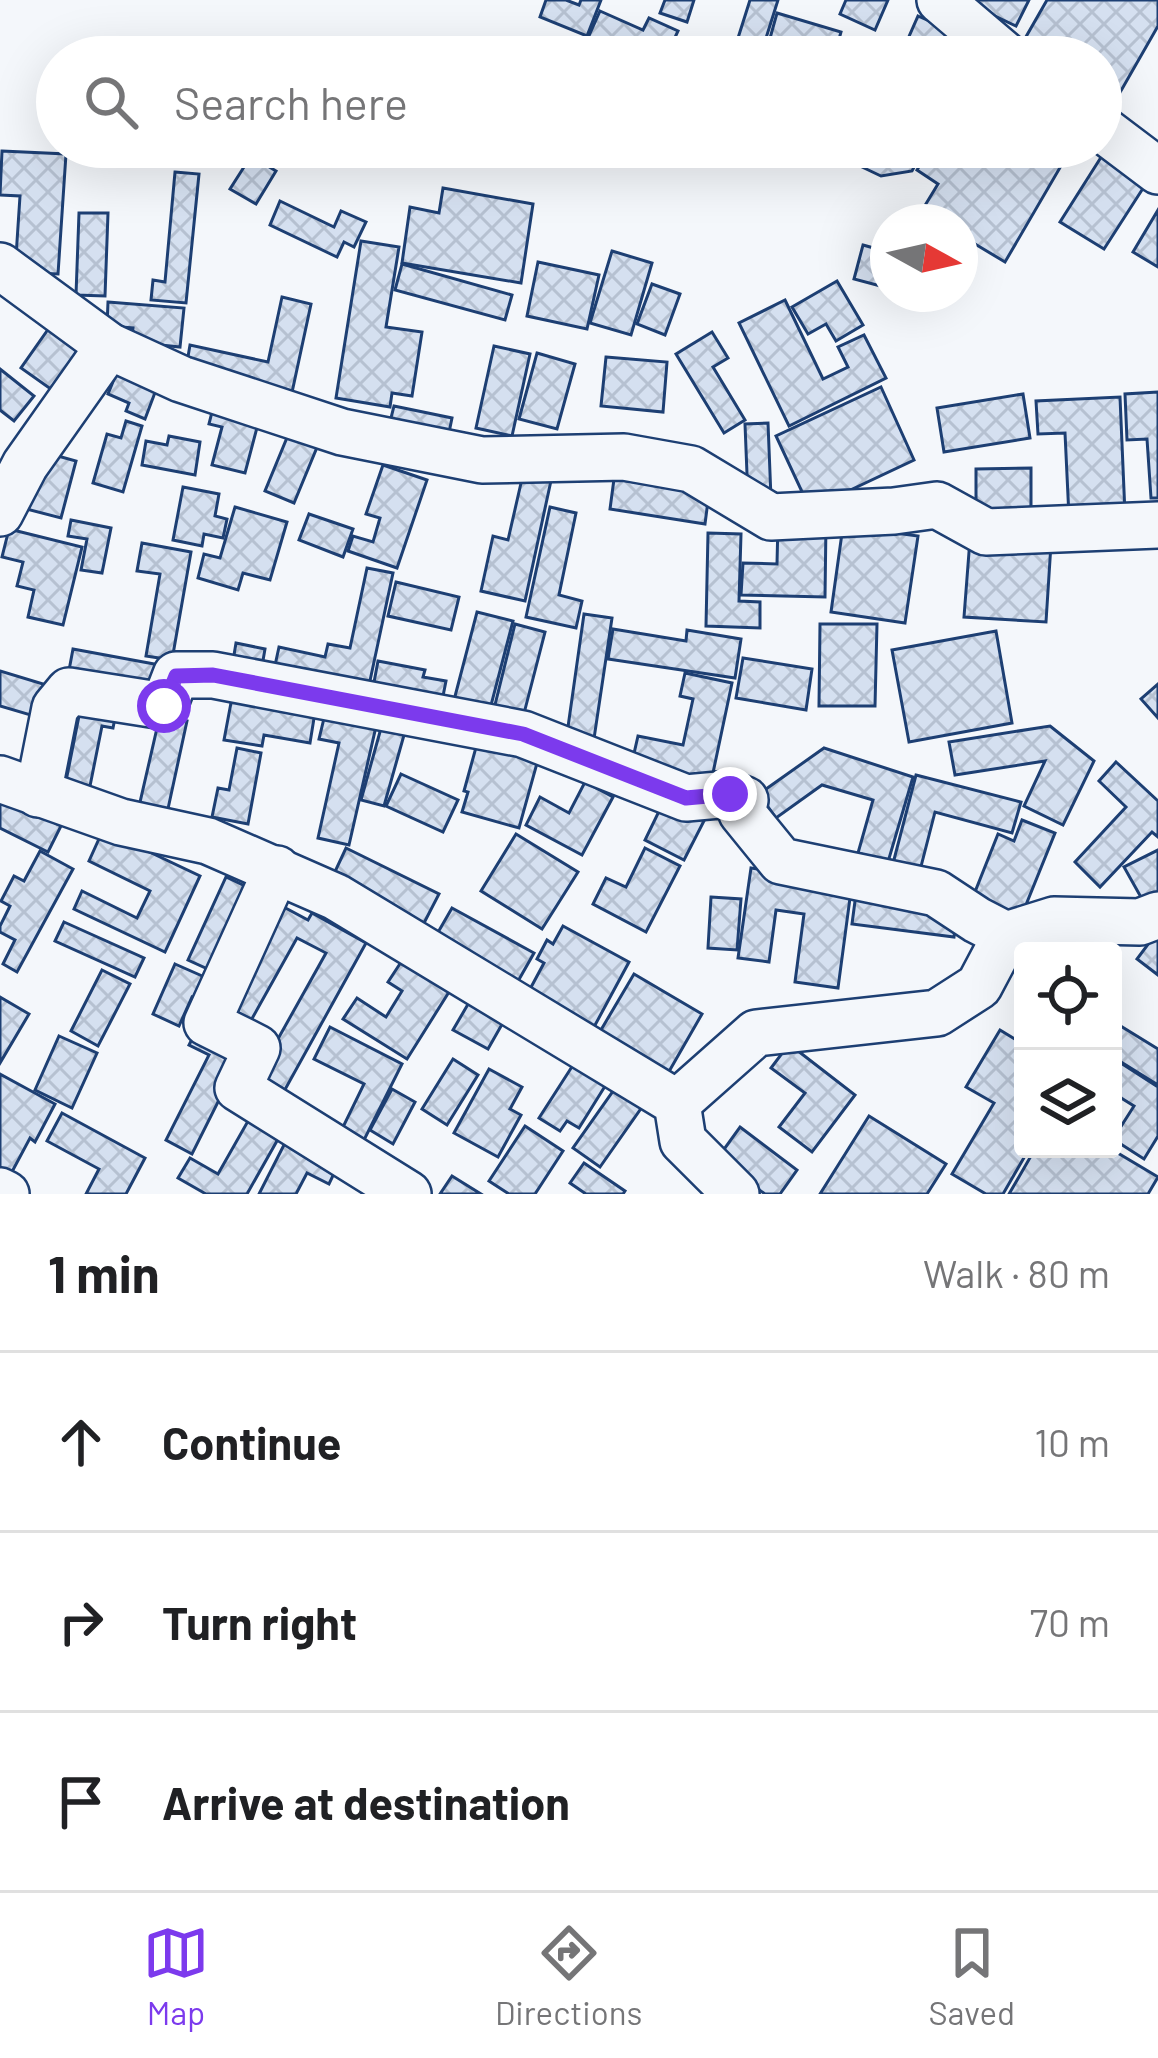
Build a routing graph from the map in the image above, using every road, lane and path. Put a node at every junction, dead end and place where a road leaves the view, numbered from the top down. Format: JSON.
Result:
{"nodes":[{"id":1,"x":940,"y":0,"type":"edge"},
{"id":2,"x":982,"y":36,"type":"edge"},
{"id":3,"x":1122,"y":144,"type":"edge"},
{"id":4,"x":1158,"y":171,"type":"edge"},
{"id":5,"x":0,"y":266,"type":"edge"},
{"id":6,"x":110,"y":346,"type":"junction"},
{"id":7,"x":0,"y":513,"type":"edge"},
{"id":8,"x":1158,"y":525,"type":"edge"},
{"id":9,"x":19,"y":786,"type":"edge"},
{"id":10,"x":277,"y":869,"type":"junction"},
{"id":11,"x":1158,"y":915,"type":"edge"},
{"id":12,"x":1006,"y":935,"type":"junction"},
{"id":13,"x":677,"y":1103,"type":"junction"},
{"id":14,"x":407,"y":1194,"type":"edge"},
{"id":15,"x":736,"y":1194,"type":"edge"}],
"edges":[{"from":1,"to":2,"type":"street"},
{"from":3,"to":4,"type":"street"},
{"from":5,"to":6,"type":"street"},
{"from":6,"to":7,"type":"street"},
{"from":6,"to":8,"type":"street"},
{"from":9,"to":10,"type":"street"},
{"from":9,"to":12,"type":"street"},
{"from":10,"to":13,"type":"street"},
{"from":10,"to":14,"type":"street"},
{"from":11,"to":12,"type":"street"},
{"from":12,"to":13,"type":"street"},
{"from":13,"to":15,"type":"street"}]}
